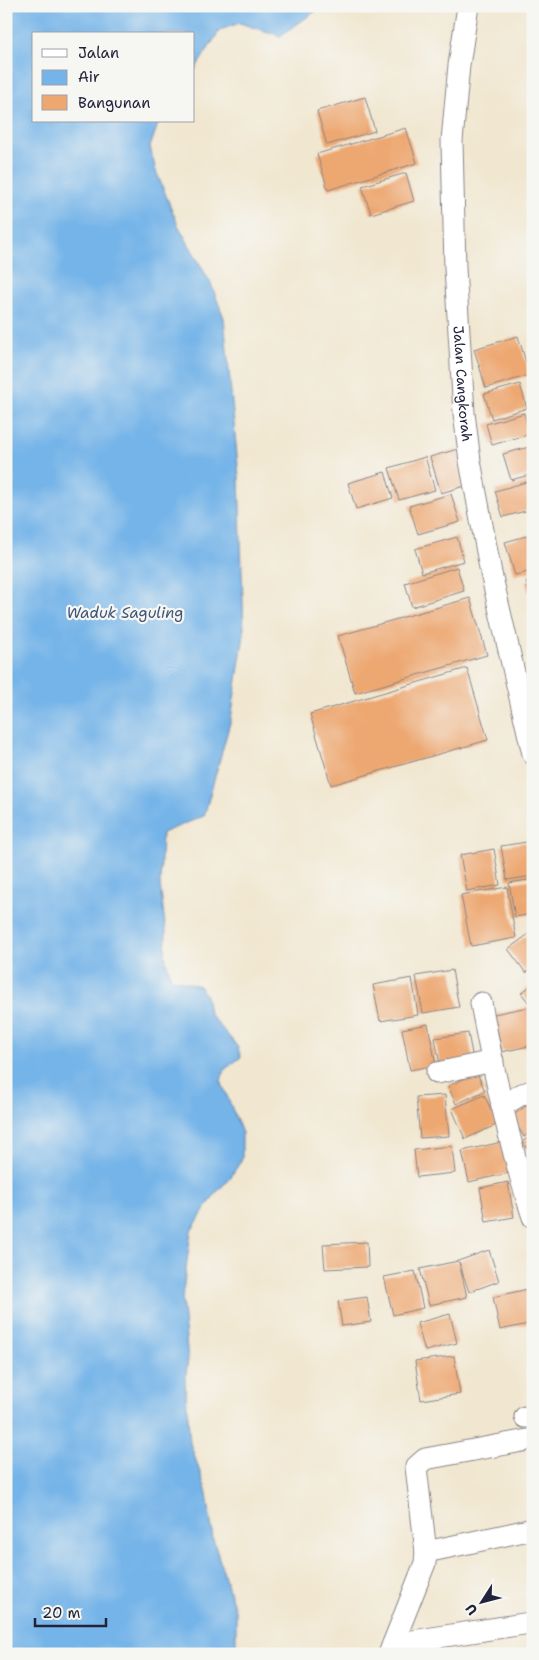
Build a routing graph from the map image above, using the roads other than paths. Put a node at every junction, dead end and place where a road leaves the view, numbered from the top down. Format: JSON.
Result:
{"nodes":[{"id":1,"x":468,"y":6,"type":"edge"},
{"id":2,"x":533,"y":754,"type":"edge"},
{"id":3,"x":481,"y":1003,"type":"dead end"},
{"id":4,"x":493,"y":1060,"type":"junction"},
{"id":5,"x":437,"y":1072,"type":"dead end"},
{"id":6,"x":533,"y":1091,"type":"edge"},
{"id":7,"x":502,"y":1106,"type":"junction"},
{"id":8,"x":533,"y":1218,"type":"edge"},
{"id":9,"x":533,"y":1439,"type":"edge"},
{"id":10,"x":533,"y":1529,"type":"edge"},
{"id":11,"x":426,"y":1552,"type":"junction"},
{"id":12,"x":530,"y":1623,"type":"dead end"},
{"id":13,"x":391,"y":1649,"type":"edge"}],
"edges":[{"from":1,"to":2,"type":"street","name":"Jalan Cangkorah"},
{"from":3,"to":4,"type":"street"},
{"from":4,"to":5,"type":"street"},
{"from":4,"to":7,"type":"street"},
{"from":6,"to":7,"type":"street"},
{"from":7,"to":8,"type":"street"},
{"from":9,"to":11,"type":"street"},
{"from":10,"to":11,"type":"street"},
{"from":11,"to":13,"type":"street"},
{"from":12,"to":13,"type":"street"}]}
